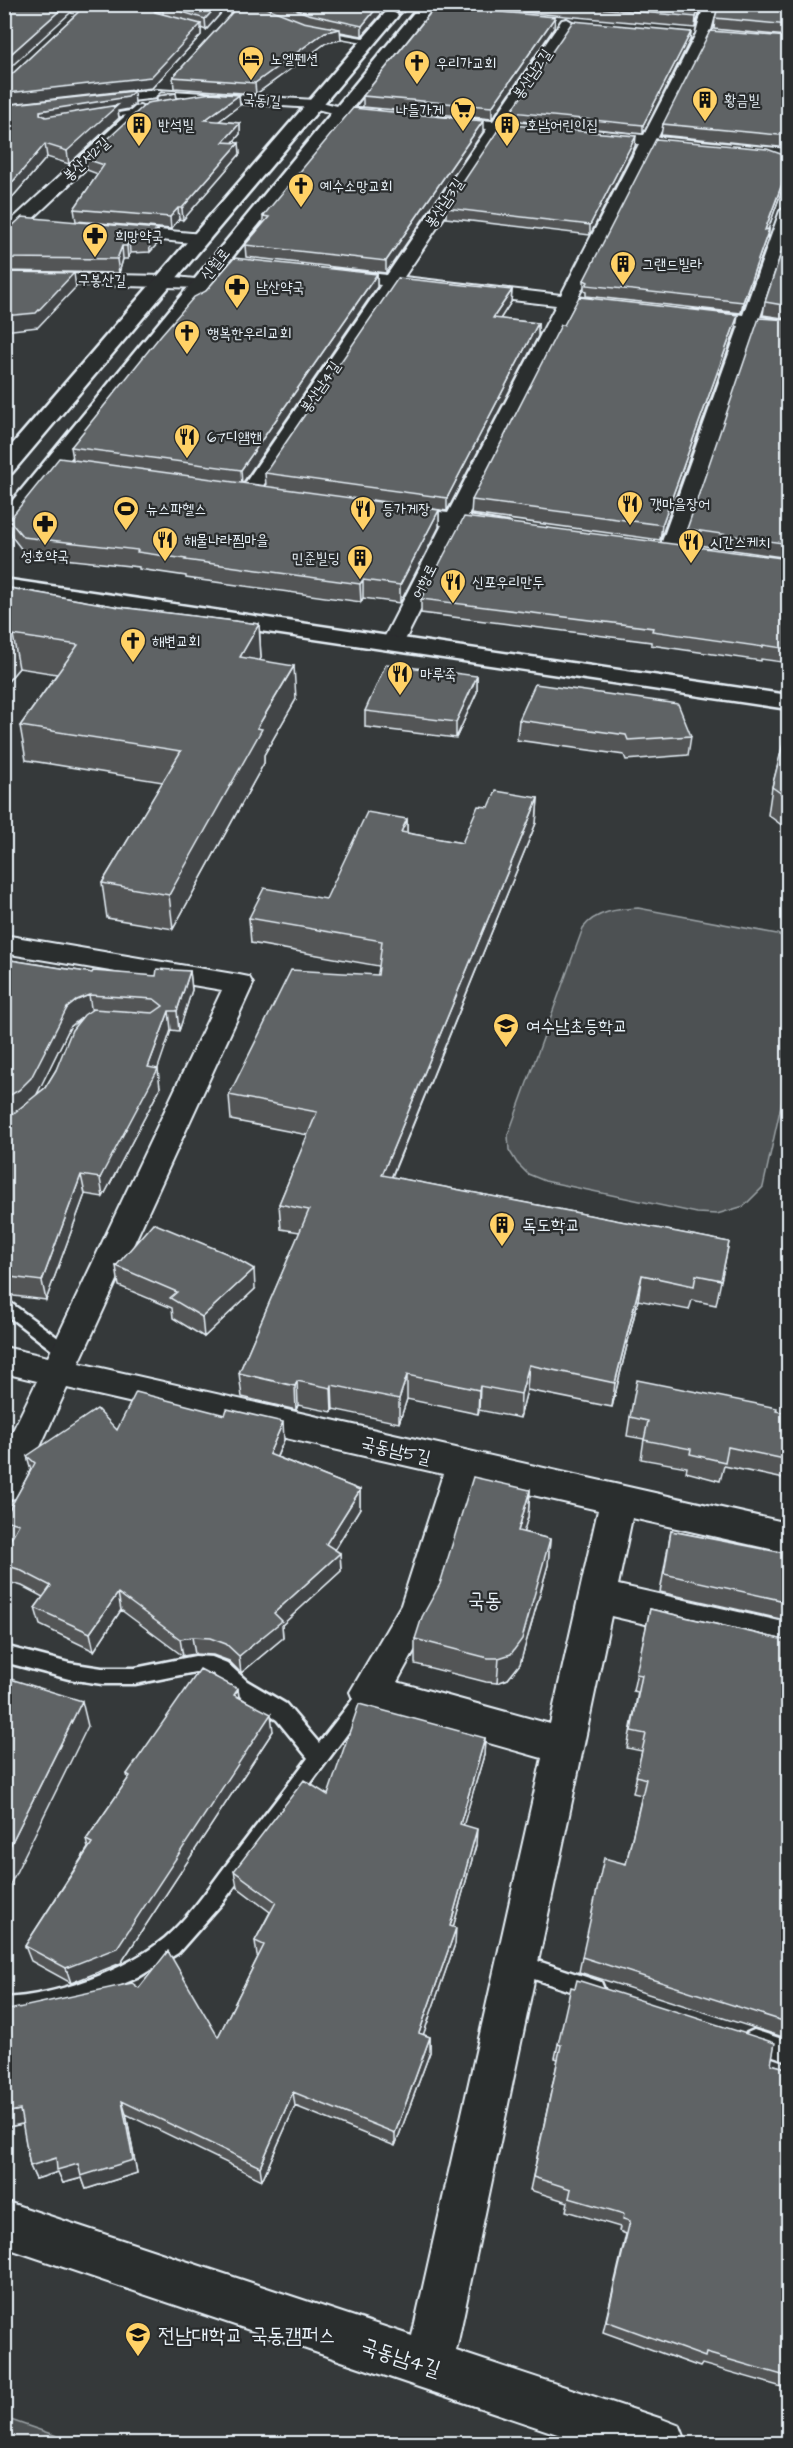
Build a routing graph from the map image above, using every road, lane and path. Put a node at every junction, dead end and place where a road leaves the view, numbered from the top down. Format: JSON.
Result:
{"nodes":[{"id":1,"x":378,"y":4,"type":"edge"},
{"id":2,"x":711,"y":4,"type":"edge"},
{"id":3,"x":399,"y":5,"type":"edge"},
{"id":4,"x":164,"y":6,"type":"edge"},
{"id":5,"x":129,"y":9,"type":"edge"},
{"id":6,"x":429,"y":9,"type":"edge"},
{"id":7,"x":59,"y":12,"type":"edge"},
{"id":8,"x":88,"y":15,"type":"edge"},
{"id":9,"x":156,"y":16,"type":"edge"},
{"id":10,"x":567,"y":23,"type":"dead end"},
{"id":11,"x":216,"y":28,"type":"edge"},
{"id":12,"x":313,"y":31,"type":"edge"},
{"id":13,"x":369,"y":41,"type":"junction"},
{"id":14,"x":202,"y":46,"type":"edge"},
{"id":15,"x":172,"y":78,"type":"edge"},
{"id":16,"x":226,"y":98,"type":"junction"},
{"id":17,"x":158,"y":101,"type":"junction"},
{"id":18,"x":193,"y":103,"type":"edge"},
{"id":19,"x":314,"y":104,"type":"junction"},
{"id":20,"x":54,"y":106,"type":"junction"},
{"id":21,"x":138,"y":111,"type":"junction"},
{"id":22,"x":340,"y":111,"type":"junction"},
{"id":23,"x":4,"y":112,"type":"edge"},
{"id":24,"x":76,"y":115,"type":"edge"},
{"id":25,"x":396,"y":116,"type":"edge"},
{"id":26,"x":87,"y":119,"type":"edge"},
{"id":27,"x":429,"y":119,"type":"edge"},
{"id":28,"x":496,"y":126,"type":"junction"},
{"id":29,"x":555,"y":131,"type":"edge"},
{"id":30,"x":579,"y":134,"type":"edge"},
{"id":31,"x":649,"y":140,"type":"junction"},
{"id":32,"x":789,"y":154,"type":"edge"},
{"id":33,"x":789,"y":211,"type":"edge"},
{"id":34,"x":16,"y":222,"type":"junction"},
{"id":35,"x":40,"y":225,"type":"edge"},
{"id":36,"x":98,"y":230,"type":"edge"},
{"id":37,"x":4,"y":236,"type":"edge"},
{"id":38,"x":202,"y":239,"type":"junction"},
{"id":39,"x":217,"y":261,"type":"junction"},
{"id":40,"x":240,"y":264,"type":"edge"},
{"id":41,"x":310,"y":272,"type":"edge"},
{"id":42,"x":4,"y":278,"type":"edge"},
{"id":43,"x":166,"y":281,"type":"junction"},
{"id":44,"x":392,"y":281,"type":"junction"},
{"id":45,"x":199,"y":284,"type":"junction"},
{"id":46,"x":567,"y":301,"type":"junction"},
{"id":47,"x":601,"y":305,"type":"edge"},
{"id":48,"x":681,"y":314,"type":"edge"},
{"id":49,"x":750,"y":322,"type":"junction"},
{"id":50,"x":789,"y":326,"type":"edge"},
{"id":51,"x":5,"y":466,"type":"edge"},
{"id":52,"x":54,"y":466,"type":"junction"},
{"id":53,"x":77,"y":469,"type":"edge"},
{"id":54,"x":226,"y":489,"type":"edge"},
{"id":55,"x":249,"y":492,"type":"junction"},
{"id":56,"x":272,"y":496,"type":"edge"},
{"id":57,"x":375,"y":510,"type":"edge"},
{"id":58,"x":455,"y":520,"type":"junction"},
{"id":59,"x":4,"y":526,"type":"edge"},
{"id":60,"x":523,"y":530,"type":"edge"},
{"id":61,"x":648,"y":547,"type":"edge"},
{"id":62,"x":670,"y":550,"type":"junction"},
{"id":63,"x":694,"y":553,"type":"edge"},
{"id":64,"x":4,"y":586,"type":"edge"},
{"id":65,"x":393,"y":642,"type":"junction"},
{"id":66,"x":789,"y":702,"type":"edge"},
{"id":67,"x":4,"y":944,"type":"edge"},
{"id":68,"x":4,"y":1304,"type":"edge"},
{"id":69,"x":4,"y":1360,"type":"edge"},
{"id":70,"x":63,"y":1363,"type":"junction"},
{"id":71,"x":464,"y":1465,"type":"junction"},
{"id":72,"x":4,"y":1487,"type":"edge"},
{"id":73,"x":618,"y":1499,"type":"junction"},
{"id":74,"x":789,"y":1538,"type":"edge"},
{"id":75,"x":597,"y":1597,"type":"junction"},
{"id":76,"x":789,"y":1640,"type":"edge"},
{"id":77,"x":4,"y":1654,"type":"edge"},
{"id":78,"x":369,"y":1692,"type":"junction"},
{"id":79,"x":564,"y":1746,"type":"junction"},
{"id":80,"x":318,"y":1757,"type":"junction"},
{"id":81,"x":517,"y":1964,"type":"junction"},
{"id":82,"x":608,"y":1993,"type":"edge"},
{"id":83,"x":4,"y":2008,"type":"edge"},
{"id":84,"x":732,"y":2033,"type":"edge"},
{"id":85,"x":789,"y":2051,"type":"edge"},
{"id":86,"x":4,"y":2224,"type":"edge"},
{"id":87,"x":429,"y":2366,"type":"junction"},
{"id":88,"x":662,"y":2444,"type":"edge"}],
"edges":[{"from":1,"to":3,"type":"street"},
{"from":2,"to":31,"type":"street"},
{"from":3,"to":13,"type":"street","name":"신월로"},
{"from":4,"to":5,"type":"lane"},
{"from":4,"to":9,"type":"lane"},
{"from":6,"to":22,"type":"street","name":"신월로"},
{"from":7,"to":8,"type":"path","bridge":true},
{"from":10,"to":28,"type":"street","name":"봉산남2길"},
{"from":11,"to":14,"type":"street"},
{"from":12,"to":13,"type":"lane"},
{"from":13,"to":19,"type":"street","name":"신월로"},
{"from":15,"to":17,"type":"street","name":"봉산서2길"},
{"from":16,"to":17,"type":"street","name":"국동1길"},
{"from":16,"to":18,"type":"lane"},
{"from":16,"to":19,"type":"street","name":"국동1길"},
{"from":17,"to":20,"type":"street","name":"국동1길"},
{"from":17,"to":21,"type":"street","name":"봉산서2길"},
{"from":19,"to":22,"type":"street","name":"국동1길"},
{"from":19,"to":38,"type":"street","name":"신월로"},
{"from":20,"to":23,"type":"street","name":"국동1길"},
{"from":20,"to":24,"type":"lane"},
{"from":21,"to":26,"type":"lane"},
{"from":21,"to":34,"type":"street","name":"봉산서2길"},
{"from":22,"to":25,"type":"street"},
{"from":22,"to":39,"type":"street","name":"신월로"},
{"from":27,"to":28,"type":"street","name":"봉산남2길"},
{"from":28,"to":29,"type":"street","name":"봉산남2길"},
{"from":28,"to":44,"type":"street","name":"봉산남3길"},
{"from":30,"to":31,"type":"street"},
{"from":31,"to":32,"type":"street"},
{"from":31,"to":46,"type":"street"},
{"from":33,"to":49,"type":"street"},
{"from":34,"to":35,"type":"street"},
{"from":34,"to":37,"type":"street","name":"봉산서2길"},
{"from":36,"to":38,"type":"street"},
{"from":38,"to":43,"type":"street","name":"신월로"},
{"from":39,"to":40,"type":"street"},
{"from":39,"to":45,"type":"street","name":"신월로"},
{"from":41,"to":44,"type":"street"},
{"from":42,"to":43,"type":"street","name":"구봉산길"},
{"from":43,"to":45,"type":"street","name":"구봉산길"},
{"from":43,"to":51,"type":"street","name":"신월로"},
{"from":44,"to":46,"type":"street"},
{"from":44,"to":55,"type":"street","name":"봉산남4길"},
{"from":45,"to":52,"type":"street","name":"신월로"},
{"from":46,"to":47,"type":"street"},
{"from":46,"to":58,"type":"street"},
{"from":48,"to":49,"type":"street"},
{"from":49,"to":50,"type":"street"},
{"from":49,"to":62,"type":"street"},
{"from":52,"to":53,"type":"street"},
{"from":52,"to":59,"type":"street","name":"신월로"},
{"from":54,"to":55,"type":"street"},
{"from":55,"to":56,"type":"street"},
{"from":57,"to":58,"type":"street"},
{"from":58,"to":60,"type":"street"},
{"from":58,"to":65,"type":"street","name":"어항로"},
{"from":61,"to":62,"type":"street"},
{"from":62,"to":63,"type":"street"},
{"from":64,"to":65,"type":"street"},
{"from":65,"to":66,"type":"street"},
{"from":67,"to":70,"type":"street"},
{"from":68,"to":70,"type":"lane"},
{"from":69,"to":70,"type":"street","name":"국동남5길"},
{"from":70,"to":71,"type":"street","name":"국동남5길"},
{"from":70,"to":72,"type":"street"},
{"from":71,"to":73,"type":"street","name":"국동남5길"},
{"from":71,"to":78,"type":"street"},
{"from":73,"to":74,"type":"street","name":"국동남5길"},
{"from":73,"to":75,"type":"street"},
{"from":75,"to":76,"type":"street"},
{"from":75,"to":79,"type":"street"},
{"from":77,"to":80,"type":"lane"},
{"from":78,"to":79,"type":"street"},
{"from":78,"to":80,"type":"lane"},
{"from":79,"to":81,"type":"street"},
{"from":80,"to":83,"type":"lane"},
{"from":81,"to":82,"type":"lane"},
{"from":81,"to":87,"type":"street"},
{"from":84,"to":85,"type":"lane"},
{"from":86,"to":87,"type":"street","name":"국동남4길"},
{"from":87,"to":88,"type":"street","name":"국동남4길"}]}
